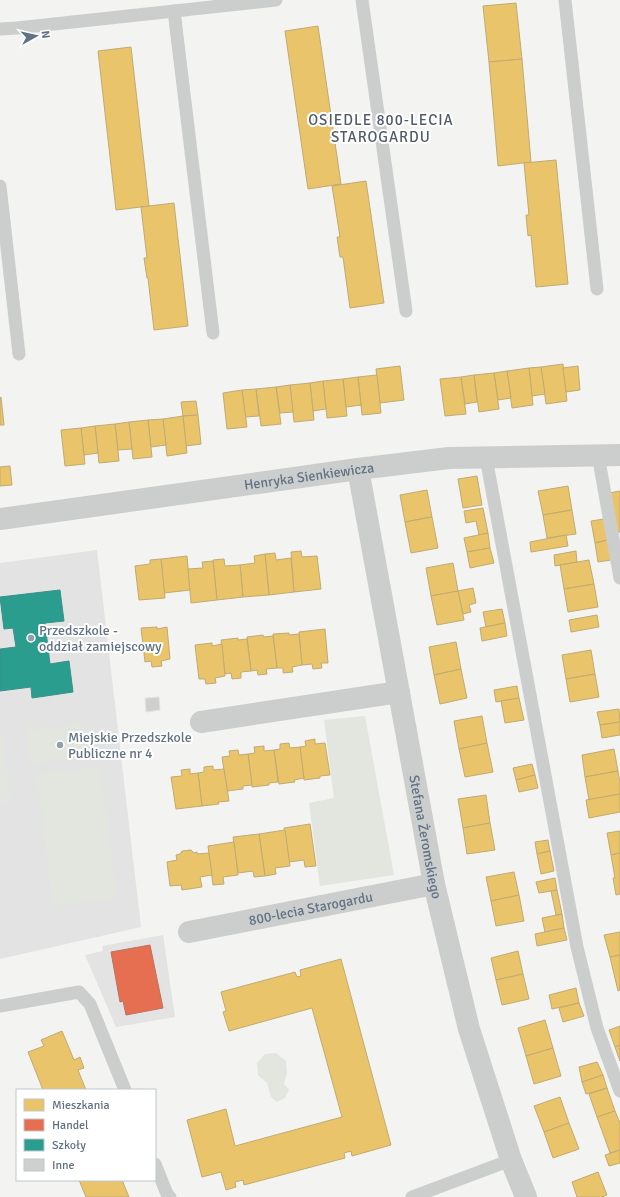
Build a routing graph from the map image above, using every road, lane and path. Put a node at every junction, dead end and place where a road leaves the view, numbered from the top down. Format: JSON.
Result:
{"nodes":[{"id":1,"x":276,"y":0,"type":"edge"},
{"id":2,"x":362,"y":0,"type":"edge"},
{"id":3,"x":565,"y":0,"type":"edge"},
{"id":4,"x":174,"y":11,"type":"junction"},
{"id":5,"x":0,"y":28,"type":"edge"},
{"id":6,"x":0,"y":186,"type":"edge"},
{"id":7,"x":597,"y":289,"type":"dead end"},
{"id":8,"x":406,"y":311,"type":"dead end"},
{"id":9,"x":213,"y":333,"type":"dead end"},
{"id":10,"x":19,"y":354,"type":"dead end"},
{"id":11,"x":620,"y":454,"type":"edge"},
{"id":12,"x":598,"y":455,"type":"junction"},
{"id":13,"x":486,"y":458,"type":"junction"},
{"id":14,"x":358,"y":469,"type":"junction"},
{"id":15,"x":0,"y":519,"type":"edge"},
{"id":16,"x":620,"y":578,"type":"edge"},
{"id":17,"x":399,"y":692,"type":"junction"},
{"id":18,"x":201,"y":722,"type":"dead end"},
{"id":19,"x":434,"y":884,"type":"junction"},
{"id":20,"x":189,"y":932,"type":"dead end"},
{"id":21,"x":0,"y":1006,"type":"edge"},
{"id":22,"x":125,"y":1089,"type":"edge"},
{"id":23,"x":620,"y":1091,"type":"edge"},
{"id":24,"x":511,"y":1160,"type":"junction"},
{"id":25,"x":156,"y":1166,"type":"edge"},
{"id":26,"x":170,"y":1197,"type":"edge"},
{"id":27,"x":412,"y":1197,"type":"edge"},
{"id":28,"x":526,"y":1197,"type":"edge"}],
"edges":[{"from":1,"to":4,"type":"lane"},
{"from":2,"to":8,"type":"lane"},
{"from":3,"to":7,"type":"lane"},
{"from":4,"to":5,"type":"lane"},
{"from":4,"to":9,"type":"lane"},
{"from":6,"to":10,"type":"lane"},
{"from":11,"to":12,"type":"street","name":"Henryka Sienkiewicza"},
{"from":12,"to":13,"type":"street","name":"Henryka Sienkiewicza"},
{"from":12,"to":16,"type":"lane"},
{"from":13,"to":14,"type":"street","name":"Henryka Sienkiewicza"},
{"from":13,"to":23,"type":"lane"},
{"from":14,"to":15,"type":"street","name":"Henryka Sienkiewicza"},
{"from":14,"to":17,"type":"street","name":"Stefana Żeromskiego"},
{"from":17,"to":18,"type":"street"},
{"from":17,"to":19,"type":"street","name":"Stefana Żeromskiego"},
{"from":19,"to":20,"type":"street","name":"800-lecia Starogardu"},
{"from":19,"to":24,"type":"street","name":"Stefana Żeromskiego"},
{"from":21,"to":22,"type":"lane"},
{"from":24,"to":27,"type":"lane"},
{"from":24,"to":28,"type":"street","name":"Stefana Żeromskiego"},
{"from":25,"to":26,"type":"lane"}]}
